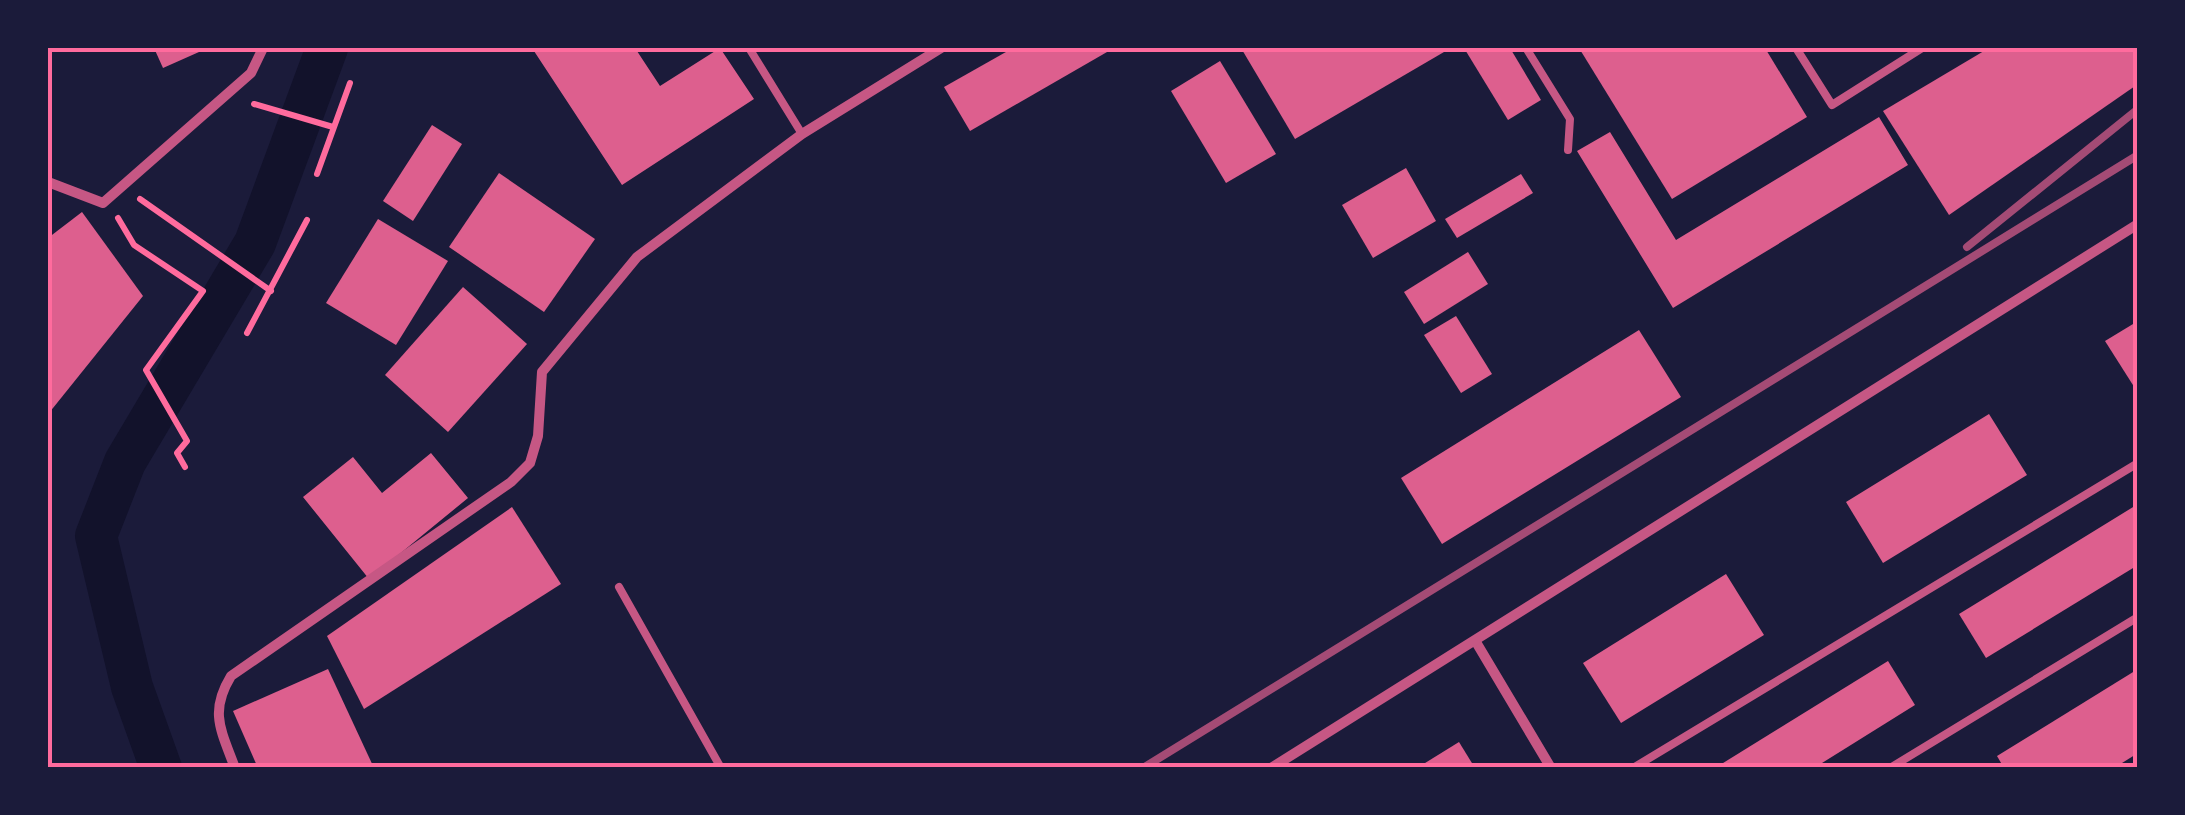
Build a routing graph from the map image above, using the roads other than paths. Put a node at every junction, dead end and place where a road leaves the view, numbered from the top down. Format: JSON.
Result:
{"nodes":[{"id":1,"x":263,"y":48,"type":"edge"},
{"id":2,"x":750,"y":48,"type":"edge"},
{"id":3,"x":941,"y":48,"type":"edge"},
{"id":4,"x":1526,"y":48,"type":"edge"},
{"id":5,"x":1796,"y":48,"type":"edge"},
{"id":6,"x":1922,"y":48,"type":"edge"},
{"id":7,"x":802,"y":134,"type":"junction"},
{"id":8,"x":1568,"y":150,"type":"dead end"},
{"id":9,"x":48,"y":182,"type":"edge"},
{"id":10,"x":2138,"y":224,"type":"edge"},
{"id":11,"x":2138,"y":463,"type":"edge"},
{"id":12,"x":618,"y":588,"type":"dead end"},
{"id":13,"x":2138,"y":617,"type":"edge"},
{"id":14,"x":1476,"y":642,"type":"junction"},
{"id":15,"x":235,"y":768,"type":"edge"},
{"id":16,"x":721,"y":768,"type":"edge"},
{"id":17,"x":1271,"y":768,"type":"edge"},
{"id":18,"x":1552,"y":768,"type":"edge"},
{"id":19,"x":1633,"y":768,"type":"edge"},
{"id":20,"x":1890,"y":768,"type":"edge"}],
"edges":[{"from":1,"to":9,"type":"street"},
{"from":2,"to":7,"type":"lane"},
{"from":3,"to":7,"type":"street"},
{"from":4,"to":8,"type":"lane"},
{"from":5,"to":6,"type":"lane"},
{"from":7,"to":15,"type":"street"},
{"from":10,"to":14,"type":"street"},
{"from":11,"to":19,"type":"lane"},
{"from":12,"to":16,"type":"lane"},
{"from":13,"to":20,"type":"lane"},
{"from":14,"to":17,"type":"street"},
{"from":14,"to":18,"type":"street"}]}
